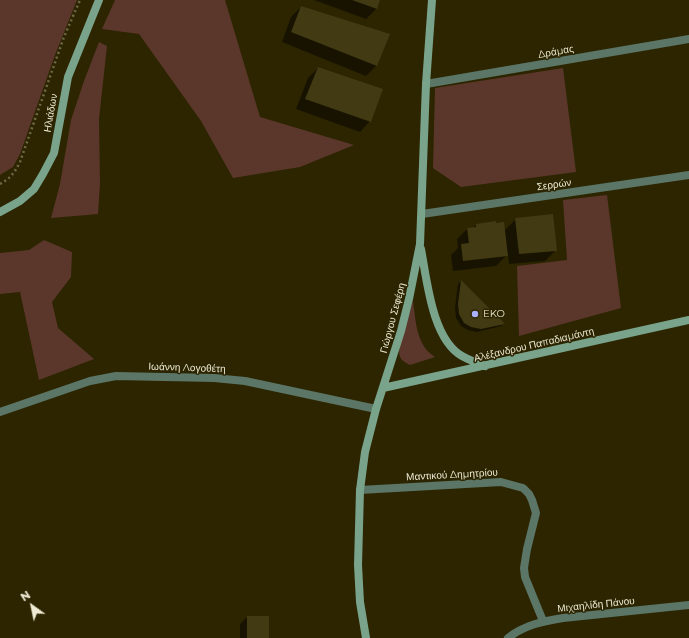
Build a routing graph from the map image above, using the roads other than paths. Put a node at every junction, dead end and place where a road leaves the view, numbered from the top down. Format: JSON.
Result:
{"nodes":[{"id":1,"x":99,"y":0,"type":"edge"},
{"id":2,"x":432,"y":0,"type":"edge"},
{"id":3,"x":689,"y":39,"type":"edge"},
{"id":4,"x":426,"y":84,"type":"junction"},
{"id":5,"x":689,"y":176,"type":"edge"},
{"id":6,"x":0,"y":212,"type":"edge"},
{"id":7,"x":422,"y":214,"type":"junction"},
{"id":8,"x":420,"y":244,"type":"junction"},
{"id":9,"x":689,"y":320,"type":"edge"},
{"id":10,"x":485,"y":366,"type":"junction"},
{"id":11,"x":383,"y":388,"type":"junction"},
{"id":12,"x":376,"y":409,"type":"junction"},
{"id":13,"x":0,"y":412,"type":"edge"},
{"id":14,"x":360,"y":490,"type":"junction"},
{"id":15,"x":689,"y":605,"type":"edge"},
{"id":16,"x":543,"y":622,"type":"junction"},
{"id":17,"x":366,"y":638,"type":"edge"},
{"id":18,"x":508,"y":638,"type":"edge"}],
"edges":[{"from":1,"to":6,"type":"main road","name":"Ηλιάδων"},
{"from":2,"to":4,"type":"main road","name":"Γιώργου Σεφέρη"},
{"from":3,"to":4,"type":"street","name":"Δράμας"},
{"from":4,"to":7,"type":"main road","name":"Γιώργου Σεφέρη"},
{"from":5,"to":7,"type":"street","name":"Σερρών"},
{"from":7,"to":8,"type":"main road","name":"Γιώργου Σεφέρη"},
{"from":8,"to":10,"type":"main road"},
{"from":8,"to":11,"type":"main road","name":"Γιώργου Σεφέρη"},
{"from":9,"to":10,"type":"main road","name":"Αλέξανδρου Παπαδιαμάντη"},
{"from":10,"to":11,"type":"main road","name":"Αλέξανδρου Παπαδιαμάντη"},
{"from":11,"to":12,"type":"main road","name":"Γιώργου Σεφέρη"},
{"from":12,"to":13,"type":"street","name":"Ιωάννη Λογοθέτη"},
{"from":12,"to":14,"type":"main road","name":"Γιώργου Σεφέρη"},
{"from":14,"to":16,"type":"street","name":"Μαντικού Δημητρίου"},
{"from":14,"to":17,"type":"main road","name":"Γιώργου Σεφέρη"},
{"from":15,"to":16,"type":"street","name":"Μιχαηλίδη Πάνου"},
{"from":16,"to":18,"type":"street","name":"Μιχαηλίδη Πάνου"}]}
